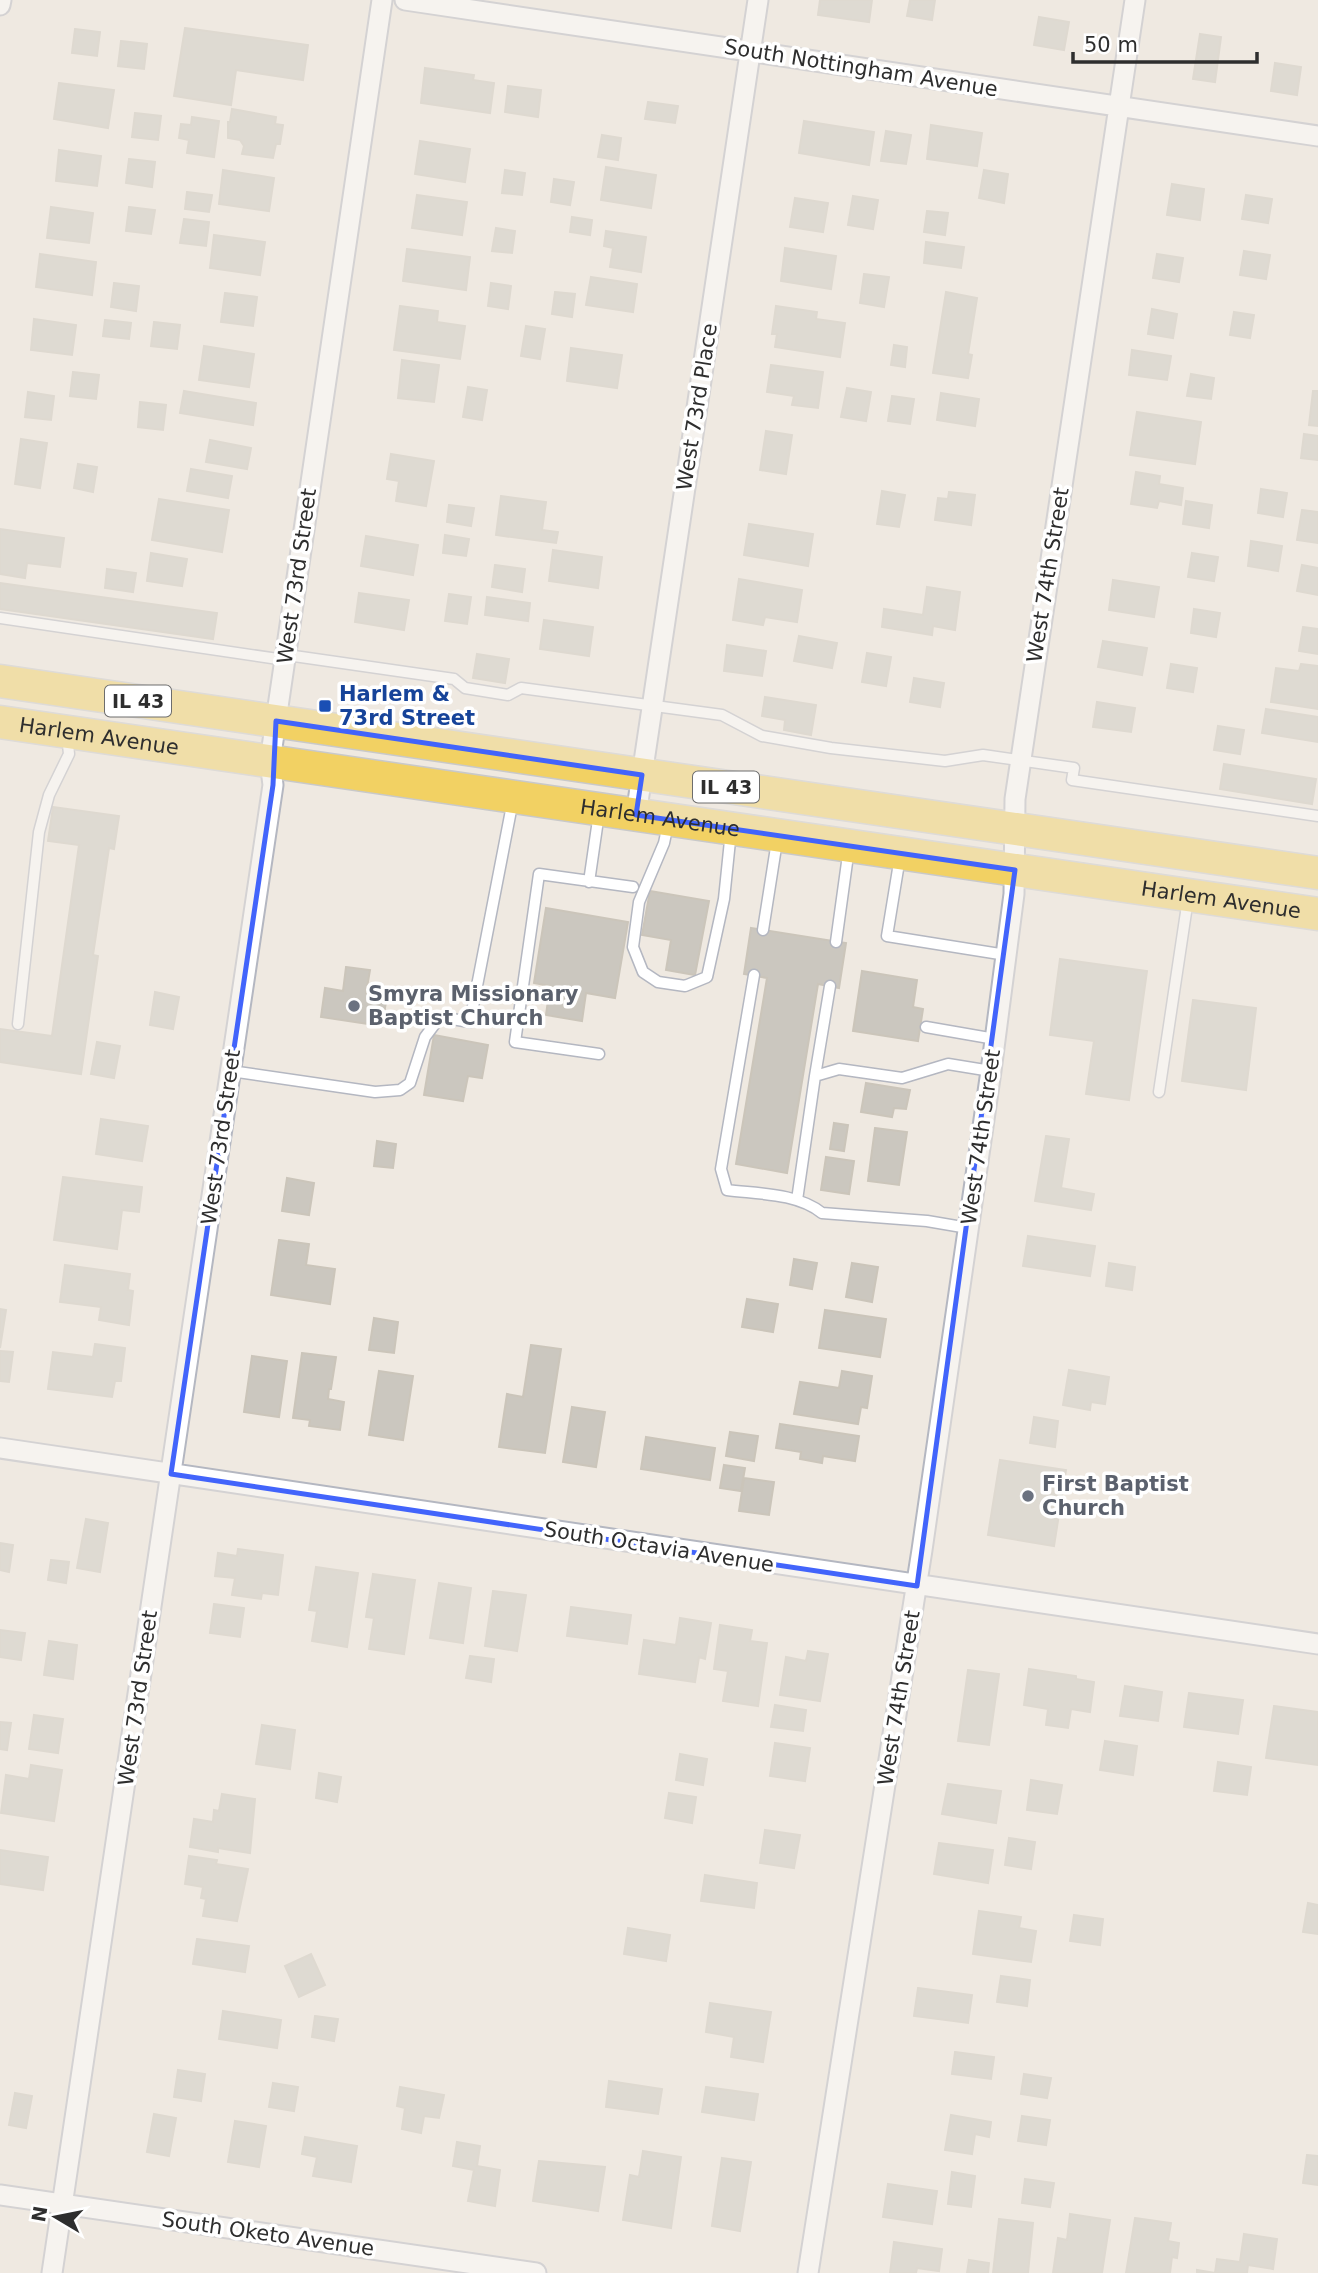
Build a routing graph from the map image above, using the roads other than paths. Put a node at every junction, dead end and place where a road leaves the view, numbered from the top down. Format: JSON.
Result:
{"nodes":[{"id":1,"x":382,"y":0,"type":"edge"},
{"id":2,"x":405,"y":0,"type":"edge"},
{"id":3,"x":758,"y":0,"type":"edge"},
{"id":4,"x":1135,"y":0,"type":"edge"},
{"id":5,"x":751,"y":52,"type":"junction"},
{"id":6,"x":1119,"y":107,"type":"junction"},
{"id":7,"x":1318,"y":136,"type":"edge"},
{"id":8,"x":0,"y":618,"type":"edge"},
{"id":9,"x":285,"y":660,"type":"junction"},
{"id":10,"x":0,"y":681,"type":"edge"},
{"id":11,"x":653,"y":706,"type":"junction"},
{"id":12,"x":276,"y":721,"type":"junction"},
{"id":13,"x":0,"y":722,"type":"edge"},
{"id":14,"x":66,"y":731,"type":"junction"},
{"id":15,"x":1021,"y":760,"type":"junction"},
{"id":16,"x":270,"y":761,"type":"junction"},
{"id":17,"x":642,"y":775,"type":"junction"},
{"id":18,"x":513,"y":797,"type":"junction"},
{"id":19,"x":600,"y":809,"type":"junction"},
{"id":20,"x":636,"y":815,"type":"junction"},
{"id":21,"x":1318,"y":816,"type":"edge"},
{"id":22,"x":668,"y":820,"type":"junction"},
{"id":23,"x":732,"y":829,"type":"junction"},
{"id":24,"x":1016,"y":829,"type":"junction"},
{"id":25,"x":778,"y":835,"type":"junction"},
{"id":26,"x":849,"y":846,"type":"junction"},
{"id":27,"x":901,"y":853,"type":"junction"},
{"id":28,"x":1015,"y":870,"type":"junction"},
{"id":29,"x":1318,"y":873,"type":"edge"},
{"id":30,"x":589,"y":881,"type":"junction"},
{"id":31,"x":633,"y":887,"type":"dead end"},
{"id":32,"x":1189,"y":895,"type":"junction"},
{"id":33,"x":1318,"y":915,"type":"edge"},
{"id":34,"x":763,"y":930,"type":"dead end"},
{"id":35,"x":836,"y":942,"type":"dead end"},
{"id":36,"x":1006,"y":955,"type":"junction"},
{"id":37,"x":754,"y":975,"type":"dead end"},
{"id":38,"x":830,"y":986,"type":"dead end"},
{"id":39,"x":18,"y":1024,"type":"dead end"},
{"id":40,"x":926,"y":1027,"type":"dead end"},
{"id":41,"x":995,"y":1039,"type":"junction"},
{"id":42,"x":599,"y":1054,"type":"dead end"},
{"id":43,"x":231,"y":1071,"type":"junction"},
{"id":44,"x":991,"y":1071,"type":"junction"},
{"id":45,"x":815,"y":1076,"type":"junction"},
{"id":46,"x":1159,"y":1092,"type":"dead end"},
{"id":47,"x":797,"y":1200,"type":"junction"},
{"id":48,"x":968,"y":1228,"type":"junction"},
{"id":49,"x":0,"y":1448,"type":"edge"},
{"id":50,"x":171,"y":1474,"type":"junction"},
{"id":51,"x":917,"y":1586,"type":"junction"},
{"id":52,"x":1318,"y":1644,"type":"edge"},
{"id":53,"x":0,"y":2194,"type":"edge"},
{"id":54,"x":62,"y":2203,"type":"junction"},
{"id":55,"x":52,"y":2273,"type":"edge"},
{"id":56,"x":536,"y":2273,"type":"edge"},
{"id":57,"x":808,"y":2273,"type":"edge"}],
"edges":[{"from":1,"to":9,"type":"street","name":"West 73rd Street"},
{"from":2,"to":5,"type":"street","name":"South Nottingham Avenue"},
{"from":3,"to":5,"type":"street","name":"West 73rd Place"},
{"from":4,"to":6,"type":"street","name":"West 74th Street"},
{"from":5,"to":6,"type":"street","name":"South Nottingham Avenue"},
{"from":5,"to":11,"type":"street","name":"West 73rd Place"},
{"from":6,"to":7,"type":"street","name":"South Nottingham Avenue"},
{"from":6,"to":15,"type":"street","name":"West 74th Street"},
{"from":8,"to":9,"type":"lane"},
{"from":9,"to":11,"type":"lane"},
{"from":9,"to":12,"type":"street","name":"West 73rd Street"},
{"from":10,"to":12,"type":"main road","name":"Harlem Avenue","number":"IL 43"},
{"from":11,"to":15,"type":"lane"},
{"from":11,"to":17,"type":"street","name":"West 73rd Place"},
{"from":12,"to":16,"type":"street","name":"West 73rd Street"},
{"from":12,"to":17,"type":"main road","name":"Harlem Avenue","number":"IL 43"},
{"from":13,"to":14,"type":"main road","name":"Harlem Avenue","number":"IL 43"},
{"from":14,"to":16,"type":"main road","name":"Harlem Avenue","number":"IL 43"},
{"from":14,"to":39,"type":"lane"},
{"from":15,"to":21,"type":"lane"},
{"from":15,"to":24,"type":"street","name":"West 74th Street"},
{"from":16,"to":18,"type":"main road","name":"Harlem Avenue","number":"IL 43"},
{"from":16,"to":43,"type":"street","name":"West 73rd Street"},
{"from":17,"to":20,"type":"street","name":"West 73rd Place"},
{"from":17,"to":24,"type":"main road","name":"Harlem Avenue","number":"IL 43"},
{"from":18,"to":19,"type":"main road","name":"Harlem Avenue","number":"IL 43"},
{"from":18,"to":43,"type":"lane"},
{"from":19,"to":20,"type":"main road","name":"Harlem Avenue","number":"IL 43"},
{"from":19,"to":30,"type":"lane"},
{"from":20,"to":22,"type":"main road","name":"Harlem Avenue","number":"IL 43"},
{"from":22,"to":23,"type":"main road","name":"Harlem Avenue","number":"IL 43"},
{"from":22,"to":23,"type":"lane"},
{"from":23,"to":25,"type":"main road","name":"Harlem Avenue","number":"IL 43"},
{"from":24,"to":28,"type":"street","name":"West 74th Street"},
{"from":24,"to":29,"type":"main road","name":"Harlem Avenue","number":"IL 43"},
{"from":25,"to":26,"type":"main road","name":"Harlem Avenue","number":"IL 43"},
{"from":25,"to":34,"type":"lane"},
{"from":26,"to":27,"type":"main road","name":"Harlem Avenue","number":"IL 43"},
{"from":26,"to":35,"type":"lane"},
{"from":27,"to":28,"type":"main road","name":"Harlem Avenue","number":"IL 43"},
{"from":27,"to":36,"type":"lane"},
{"from":28,"to":32,"type":"main road","name":"Harlem Avenue","number":"IL 43"},
{"from":28,"to":36,"type":"street","name":"West 74th Street"},
{"from":30,"to":31,"type":"lane"},
{"from":30,"to":42,"type":"lane"},
{"from":32,"to":33,"type":"main road","name":"Harlem Avenue","number":"IL 43"},
{"from":32,"to":46,"type":"lane"},
{"from":36,"to":41,"type":"street","name":"West 74th Street"},
{"from":37,"to":47,"type":"lane"},
{"from":38,"to":45,"type":"lane"},
{"from":40,"to":41,"type":"lane"},
{"from":41,"to":44,"type":"street","name":"West 74th Street"},
{"from":43,"to":50,"type":"street","name":"West 73rd Street"},
{"from":44,"to":45,"type":"lane"},
{"from":44,"to":48,"type":"street","name":"West 74th Street"},
{"from":45,"to":47,"type":"lane"},
{"from":47,"to":48,"type":"lane"},
{"from":48,"to":51,"type":"street","name":"West 74th Street"},
{"from":49,"to":50,"type":"street","name":"South Octavia Avenue"},
{"from":50,"to":51,"type":"street","name":"South Octavia Avenue"},
{"from":50,"to":54,"type":"street","name":"West 73rd Street"},
{"from":51,"to":52,"type":"street","name":"South Octavia Avenue"},
{"from":51,"to":57,"type":"street","name":"West 74th Street"},
{"from":53,"to":54,"type":"street","name":"South Oketo Avenue"},
{"from":54,"to":55,"type":"street","name":"West 73rd Street"},
{"from":54,"to":56,"type":"street","name":"South Oketo Avenue"}]}
